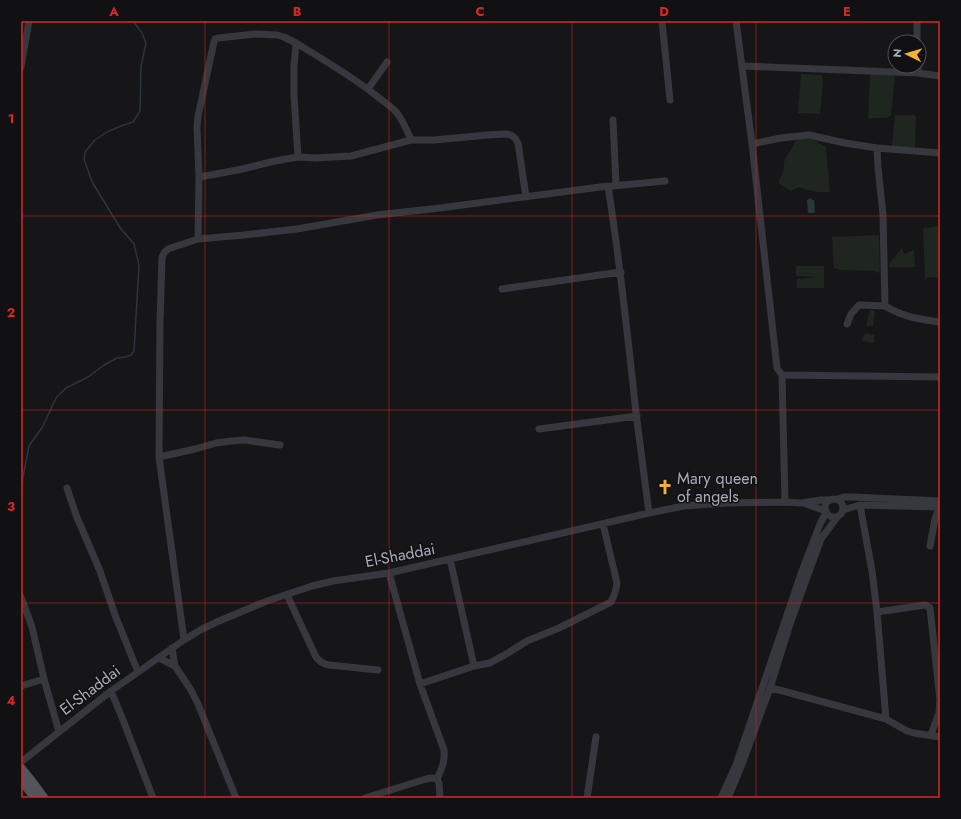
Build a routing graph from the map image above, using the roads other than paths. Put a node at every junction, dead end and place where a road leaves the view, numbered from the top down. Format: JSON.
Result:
{"nodes":[{"id":1,"x":29,"y":21,"type":"edge"},
{"id":2,"x":662,"y":21,"type":"edge"},
{"id":3,"x":736,"y":21,"type":"edge"},
{"id":4,"x":917,"y":21,"type":"edge"},
{"id":5,"x":917,"y":34,"type":"edge"},
{"id":6,"x":296,"y":44,"type":"junction"},
{"id":7,"x":387,"y":62,"type":"dead end"},
{"id":8,"x":742,"y":66,"type":"junction"},
{"id":9,"x":21,"y":67,"type":"edge"},
{"id":10,"x":887,"y":68,"type":"edge"},
{"id":11,"x":927,"y":72,"type":"edge"},
{"id":12,"x":940,"y":76,"type":"edge"},
{"id":13,"x":368,"y":89,"type":"junction"},
{"id":14,"x":670,"y":100,"type":"dead end"},
{"id":15,"x":613,"y":120,"type":"dead end"},
{"id":16,"x":411,"y":140,"type":"junction"},
{"id":17,"x":752,"y":144,"type":"junction"},
{"id":18,"x":877,"y":148,"type":"junction"},
{"id":19,"x":940,"y":153,"type":"edge"},
{"id":20,"x":298,"y":157,"type":"junction"},
{"id":21,"x":199,"y":177,"type":"junction"},
{"id":22,"x":665,"y":181,"type":"dead end"},
{"id":23,"x":616,"y":185,"type":"junction"},
{"id":24,"x":608,"y":186,"type":"junction"},
{"id":25,"x":526,"y":197,"type":"junction"},
{"id":26,"x":198,"y":239,"type":"junction"},
{"id":27,"x":621,"y":272,"type":"junction"},
{"id":28,"x":502,"y":289,"type":"dead end"},
{"id":29,"x":885,"y":306,"type":"junction"},
{"id":30,"x":940,"y":322,"type":"edge"},
{"id":31,"x":847,"y":324,"type":"dead end"},
{"id":32,"x":782,"y":375,"type":"junction"},
{"id":33,"x":940,"y":377,"type":"edge"},
{"id":34,"x":637,"y":416,"type":"junction"},
{"id":35,"x":539,"y":429,"type":"dead end"},
{"id":36,"x":280,"y":445,"type":"dead end"},
{"id":37,"x":159,"y":457,"type":"junction"},
{"id":38,"x":67,"y":488,"type":"dead end"},
{"id":39,"x":833,"y":499,"type":"junction"},
{"id":40,"x":785,"y":502,"type":"junction"},
{"id":41,"x":802,"y":503,"type":"junction"},
{"id":42,"x":860,"y":505,"type":"junction"},
{"id":43,"x":940,"y":505,"type":"edge"},
{"id":44,"x":844,"y":510,"type":"junction"},
{"id":45,"x":826,"y":512,"type":"junction"},
{"id":46,"x":649,"y":513,"type":"junction"},
{"id":47,"x":838,"y":516,"type":"junction"},
{"id":48,"x":603,"y":524,"type":"junction"},
{"id":49,"x":930,"y":546,"type":"dead end"},
{"id":50,"x":450,"y":560,"type":"junction"},
{"id":51,"x":389,"y":573,"type":"junction"},
{"id":52,"x":287,"y":595,"type":"junction"},
{"id":53,"x":21,"y":597,"type":"edge"},
{"id":54,"x":877,"y":612,"type":"junction"},
{"id":55,"x":789,"y":620,"type":"junction"},
{"id":56,"x":184,"y":640,"type":"junction"},
{"id":57,"x":172,"y":648,"type":"junction"},
{"id":58,"x":937,"y":649,"type":"edge"},
{"id":59,"x":159,"y":658,"type":"junction"},
{"id":60,"x":175,"y":666,"type":"junction"},
{"id":61,"x":474,"y":666,"type":"junction"},
{"id":62,"x":378,"y":670,"type":"dead end"},
{"id":63,"x":138,"y":672,"type":"junction"},
{"id":64,"x":44,"y":679,"type":"junction"},
{"id":65,"x":420,"y":684,"type":"junction"},
{"id":66,"x":21,"y":686,"type":"edge"},
{"id":67,"x":770,"y":688,"type":"junction"},
{"id":68,"x":110,"y":691,"type":"junction"},
{"id":69,"x":886,"y":719,"type":"junction"},
{"id":70,"x":59,"y":732,"type":"junction"},
{"id":71,"x":931,"y":735,"type":"junction"},
{"id":72,"x":596,"y":737,"type":"dead end"},
{"id":73,"x":940,"y":737,"type":"edge"},
{"id":74,"x":21,"y":762,"type":"edge"},
{"id":75,"x":738,"y":766,"type":"junction"},
{"id":76,"x":21,"y":768,"type":"edge"},
{"id":77,"x":437,"y":779,"type":"junction"},
{"id":78,"x":21,"y":780,"type":"edge"},
{"id":79,"x":35,"y":798,"type":"edge"},
{"id":80,"x":44,"y":798,"type":"edge"},
{"id":81,"x":153,"y":798,"type":"edge"},
{"id":82,"x":236,"y":798,"type":"edge"},
{"id":83,"x":365,"y":798,"type":"edge"},
{"id":84,"x":440,"y":798,"type":"edge"},
{"id":85,"x":587,"y":798,"type":"edge"},
{"id":86,"x":721,"y":798,"type":"edge"},
{"id":87,"x":728,"y":798,"type":"edge"}],
"edges":[{"from":1,"to":9,"type":"street"},
{"from":2,"to":14,"type":"street"},
{"from":3,"to":8,"type":"street"},
{"from":4,"to":5,"type":"street"},
{"from":6,"to":13,"type":"street"},
{"from":6,"to":20,"type":"street"},
{"from":6,"to":21,"type":"street"},
{"from":7,"to":13,"type":"street"},
{"from":8,"to":10,"type":"street"},
{"from":8,"to":17,"type":"street"},
{"from":11,"to":12,"type":"street"},
{"from":13,"to":16,"type":"street"},
{"from":15,"to":23,"type":"street"},
{"from":16,"to":20,"type":"street"},
{"from":16,"to":25,"type":"street"},
{"from":17,"to":18,"type":"street"},
{"from":17,"to":32,"type":"street"},
{"from":18,"to":19,"type":"street"},
{"from":18,"to":29,"type":"street"},
{"from":20,"to":21,"type":"street"},
{"from":21,"to":26,"type":"street"},
{"from":22,"to":23,"type":"street"},
{"from":23,"to":24,"type":"street"},
{"from":24,"to":25,"type":"street"},
{"from":24,"to":27,"type":"street"},
{"from":25,"to":26,"type":"street"},
{"from":26,"to":37,"type":"street"},
{"from":27,"to":28,"type":"street"},
{"from":27,"to":34,"type":"street"},
{"from":29,"to":30,"type":"street"},
{"from":29,"to":31,"type":"street"},
{"from":32,"to":33,"type":"street"},
{"from":32,"to":40,"type":"street"},
{"from":34,"to":35,"type":"street"},
{"from":34,"to":46,"type":"street"},
{"from":36,"to":37,"type":"street"},
{"from":37,"to":56,"type":"street"},
{"from":38,"to":63,"type":"street"},
{"from":39,"to":41,"type":"street","name":"El-Shaddai"},
{"from":39,"to":43,"type":"street","name":"El-Shaddai"},
{"from":39,"to":44,"type":"street"},
{"from":39,"to":45,"type":"street"},
{"from":40,"to":41,"type":"street","name":"El-Shaddai"},
{"from":40,"to":46,"type":"street","name":"El-Shaddai"},
{"from":41,"to":45,"type":"street"},
{"from":42,"to":43,"type":"street"},
{"from":42,"to":44,"type":"street"},
{"from":42,"to":54,"type":"street"},
{"from":43,"to":49,"type":"street"},
{"from":44,"to":47,"type":"street"},
{"from":45,"to":47,"type":"street"},
{"from":45,"to":55,"type":"street"},
{"from":46,"to":48,"type":"street","name":"El-Shaddai"},
{"from":47,"to":55,"type":"street"},
{"from":48,"to":50,"type":"street","name":"El-Shaddai"},
{"from":48,"to":61,"type":"street"},
{"from":50,"to":51,"type":"street","name":"El-Shaddai"},
{"from":50,"to":61,"type":"street"},
{"from":51,"to":52,"type":"street","name":"El-Shaddai"},
{"from":51,"to":65,"type":"street"},
{"from":52,"to":56,"type":"street","name":"El-Shaddai"},
{"from":52,"to":62,"type":"street"},
{"from":53,"to":64,"type":"street"},
{"from":54,"to":58,"type":"street"},
{"from":54,"to":69,"type":"street"},
{"from":55,"to":67,"type":"street"},
{"from":55,"to":75,"type":"street"},
{"from":56,"to":57,"type":"street","name":"El-Shaddai"},
{"from":57,"to":59,"type":"street","name":"El-Shaddai"},
{"from":57,"to":60,"type":"street"},
{"from":58,"to":71,"type":"street"},
{"from":59,"to":60,"type":"street"},
{"from":59,"to":63,"type":"street","name":"El-Shaddai"},
{"from":60,"to":82,"type":"street"},
{"from":61,"to":65,"type":"street"},
{"from":63,"to":68,"type":"street","name":"El-Shaddai"},
{"from":64,"to":66,"type":"street"},
{"from":64,"to":70,"type":"street"},
{"from":65,"to":77,"type":"street"},
{"from":67,"to":69,"type":"street"},
{"from":67,"to":75,"type":"street"},
{"from":68,"to":70,"type":"street","name":"El-Shaddai"},
{"from":68,"to":81,"type":"street"},
{"from":69,"to":71,"type":"street"},
{"from":70,"to":74,"type":"street","name":"El-Shaddai"},
{"from":71,"to":73,"type":"street"},
{"from":72,"to":85,"type":"street"},
{"from":75,"to":86,"type":"street"},
{"from":75,"to":87,"type":"street"},
{"from":76,"to":80,"type":"main road"},
{"from":77,"to":83,"type":"street"},
{"from":77,"to":84,"type":"street"},
{"from":78,"to":79,"type":"main road"}]}
